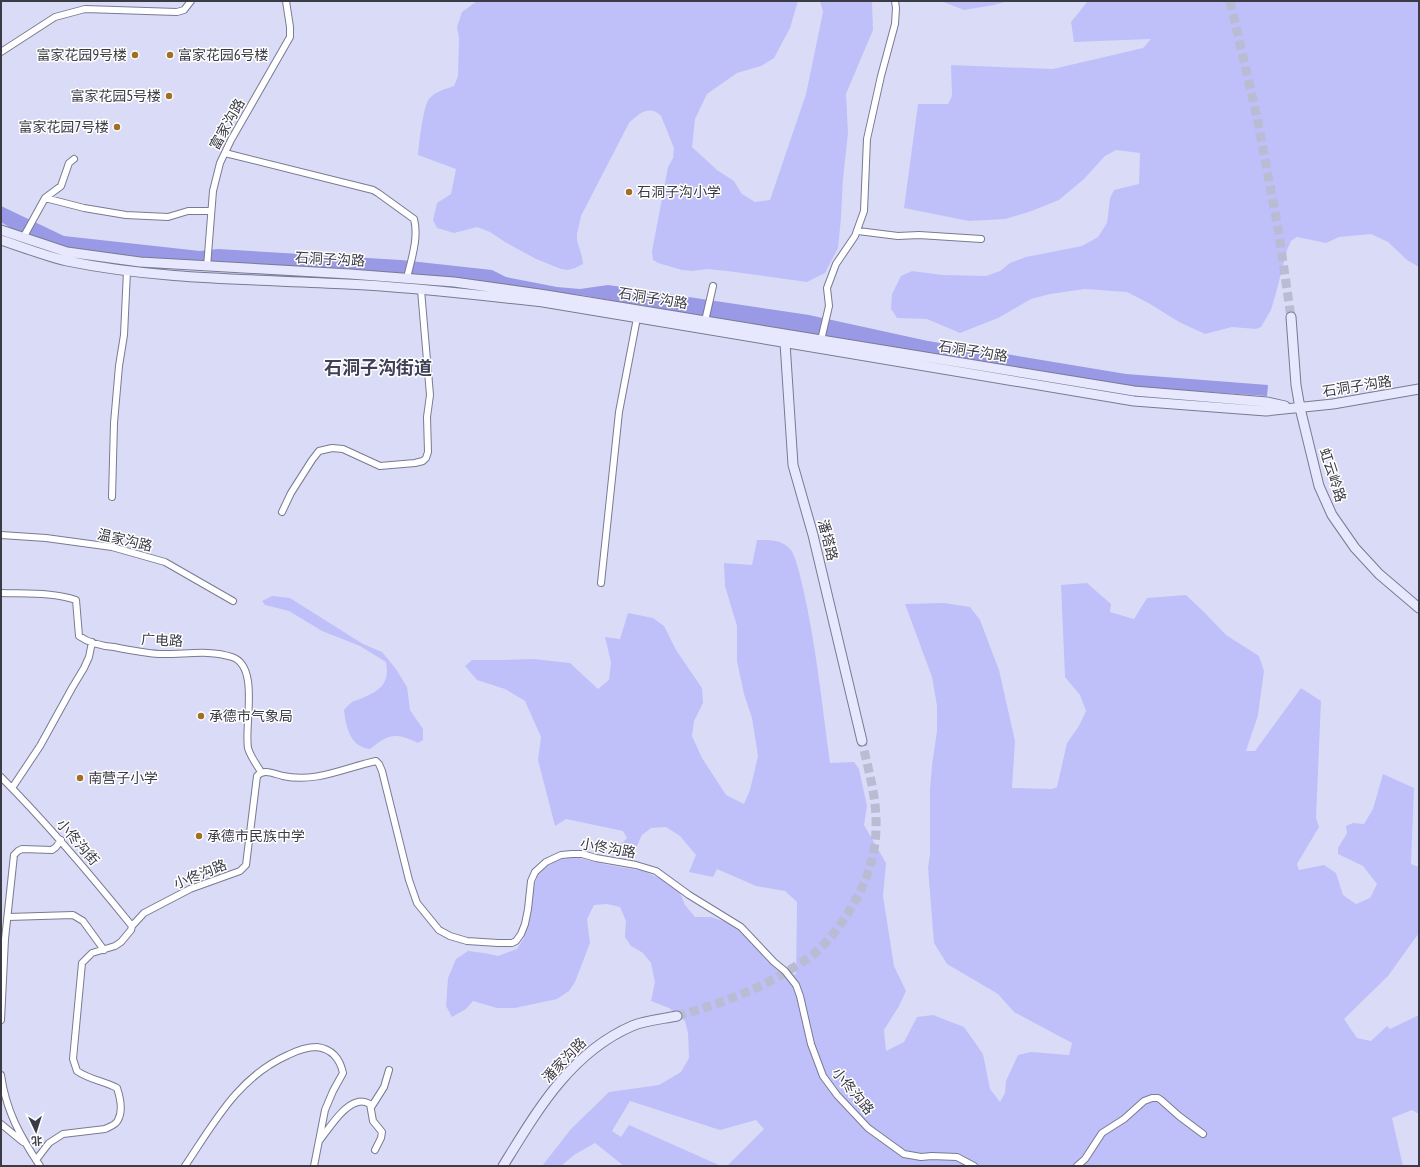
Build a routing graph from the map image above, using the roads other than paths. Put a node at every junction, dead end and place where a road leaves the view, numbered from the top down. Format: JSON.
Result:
{"nodes":[{"id":1,"x":191,"y":1,"type":"edge"},
{"id":2,"x":286,"y":1,"type":"edge"},
{"id":3,"x":895,"y":1,"type":"edge"},
{"id":4,"x":1,"y":52,"type":"edge"},
{"id":5,"x":225,"y":153,"type":"junction"},
{"id":6,"x":74,"y":159,"type":"dead end"},
{"id":7,"x":45,"y":198,"type":"junction"},
{"id":8,"x":211,"y":211,"type":"junction"},
{"id":9,"x":1,"y":230,"type":"edge"},
{"id":10,"x":858,"y":231,"type":"junction"},
{"id":11,"x":24,"y":236,"type":"junction"},
{"id":12,"x":980,"y":239,"type":"dead end"},
{"id":13,"x":1,"y":240,"type":"edge"},
{"id":14,"x":207,"y":265,"type":"junction"},
{"id":15,"x":127,"y":271,"type":"junction"},
{"id":16,"x":407,"y":277,"type":"junction"},
{"id":17,"x":713,"y":286,"type":"dead end"},
{"id":18,"x":421,"y":290,"type":"junction"},
{"id":19,"x":1291,"y":317,"type":"tunnel mouth"},
{"id":20,"x":637,"y":318,"type":"junction"},
{"id":21,"x":705,"y":320,"type":"junction"},
{"id":22,"x":822,"y":339,"type":"junction"},
{"id":23,"x":785,"y":344,"type":"junction"},
{"id":24,"x":1419,"y":389,"type":"edge"},
{"id":25,"x":1300,"y":408,"type":"junction"},
{"id":26,"x":112,"y":497,"type":"dead end"},
{"id":27,"x":282,"y":512,"type":"dead end"},
{"id":28,"x":1,"y":535,"type":"edge"},
{"id":29,"x":601,"y":583,"type":"dead end"},
{"id":30,"x":1,"y":593,"type":"edge"},
{"id":31,"x":233,"y":601,"type":"dead end"},
{"id":32,"x":1419,"y":608,"type":"edge"},
{"id":33,"x":92,"y":642,"type":"junction"},
{"id":34,"x":862,"y":741,"type":"tunnel mouth"},
{"id":35,"x":261,"y":772,"type":"junction"},
{"id":36,"x":1,"y":777,"type":"edge"},
{"id":37,"x":12,"y":788,"type":"junction"},
{"id":38,"x":61,"y":840,"type":"junction"},
{"id":39,"x":8,"y":917,"type":"junction"},
{"id":40,"x":7,"y":924,"type":"junction"},
{"id":41,"x":132,"y":926,"type":"junction"},
{"id":42,"x":1,"y":934,"type":"edge"},
{"id":43,"x":104,"y":950,"type":"junction"},
{"id":44,"x":677,"y":1016,"type":"tunnel mouth"},
{"id":45,"x":1,"y":1020,"type":"edge"},
{"id":46,"x":390,"y":1070,"type":"dead end"},
{"id":47,"x":1,"y":1075,"type":"edge"},
{"id":48,"x":372,"y":1106,"type":"junction"},
{"id":49,"x":1,"y":1124,"type":"edge"},
{"id":50,"x":1203,"y":1134,"type":"dead end"},
{"id":51,"x":25,"y":1143,"type":"junction"},
{"id":52,"x":318,"y":1143,"type":"junction"},
{"id":53,"x":375,"y":1150,"type":"dead end"},
{"id":54,"x":36,"y":1160,"type":"junction"},
{"id":55,"x":40,"y":1166,"type":"edge"},
{"id":56,"x":185,"y":1166,"type":"edge"},
{"id":57,"x":314,"y":1166,"type":"edge"},
{"id":58,"x":503,"y":1166,"type":"edge"},
{"id":59,"x":974,"y":1166,"type":"edge"},
{"id":60,"x":1077,"y":1166,"type":"edge"}],
"edges":[{"from":1,"to":4,"type":"street"},
{"from":2,"to":5,"type":"street","name":"富家沟路"},
{"from":3,"to":10,"type":"street"},
{"from":5,"to":8,"type":"street","name":"富家沟路"},
{"from":5,"to":16,"type":"street"},
{"from":6,"to":7,"type":"street"},
{"from":7,"to":8,"type":"street"},
{"from":7,"to":11,"type":"street"},
{"from":8,"to":14,"type":"street","name":"富家沟路"},
{"from":9,"to":11,"type":"main road","name":"石洞子沟路"},
{"from":10,"to":12,"type":"street"},
{"from":10,"to":22,"type":"street"},
{"from":11,"to":14,"type":"main road","name":"石洞子沟路"},
{"from":13,"to":15,"type":"main road","name":"石洞子沟路"},
{"from":14,"to":16,"type":"main road","name":"石洞子沟路"},
{"from":15,"to":18,"type":"main road","name":"石洞子沟路"},
{"from":15,"to":26,"type":"street"},
{"from":16,"to":21,"type":"main road","name":"石洞子沟路"},
{"from":17,"to":21,"type":"street"},
{"from":18,"to":20,"type":"main road","name":"石洞子沟路"},
{"from":18,"to":27,"type":"street"},
{"from":19,"to":25,"type":"main road","name":"虹云岭路"},
{"from":20,"to":23,"type":"main road","name":"石洞子沟路"},
{"from":20,"to":29,"type":"street"},
{"from":21,"to":22,"type":"main road","name":"石洞子沟路"},
{"from":22,"to":25,"type":"main road","name":"石洞子沟路"},
{"from":23,"to":25,"type":"main road","name":"石洞子沟路"},
{"from":23,"to":34,"type":"main road","name":"潘塔路"},
{"from":24,"to":25,"type":"main road","name":"石洞子沟路"},
{"from":25,"to":32,"type":"main road","name":"虹云岭路"},
{"from":28,"to":31,"type":"street","name":"温家沟路"},
{"from":30,"to":33,"type":"street","name":"广电路"},
{"from":33,"to":35,"type":"street","name":"广电路"},
{"from":33,"to":37,"type":"street"},
{"from":35,"to":41,"type":"street","name":"小佟沟路"},
{"from":35,"to":59,"type":"street","name":"小佟沟路"},
{"from":36,"to":37,"type":"street","name":"小佟沟街"},
{"from":37,"to":38,"type":"street","name":"小佟沟街"},
{"from":38,"to":39,"type":"street"},
{"from":38,"to":41,"type":"street","name":"小佟沟街"},
{"from":39,"to":40,"type":"street"},
{"from":39,"to":43,"type":"street"},
{"from":40,"to":42,"type":"street"},
{"from":40,"to":45,"type":"street"},
{"from":41,"to":43,"type":"street"},
{"from":43,"to":54,"type":"street"},
{"from":44,"to":58,"type":"main road","name":"潘家沟路"},
{"from":46,"to":48,"type":"street"},
{"from":47,"to":51,"type":"street"},
{"from":48,"to":52,"type":"street"},
{"from":48,"to":53,"type":"street"},
{"from":49,"to":51,"type":"street"},
{"from":50,"to":60,"type":"street"},
{"from":51,"to":54,"type":"street"},
{"from":52,"to":56,"type":"street"},
{"from":52,"to":57,"type":"street"},
{"from":54,"to":55,"type":"street"}]}
